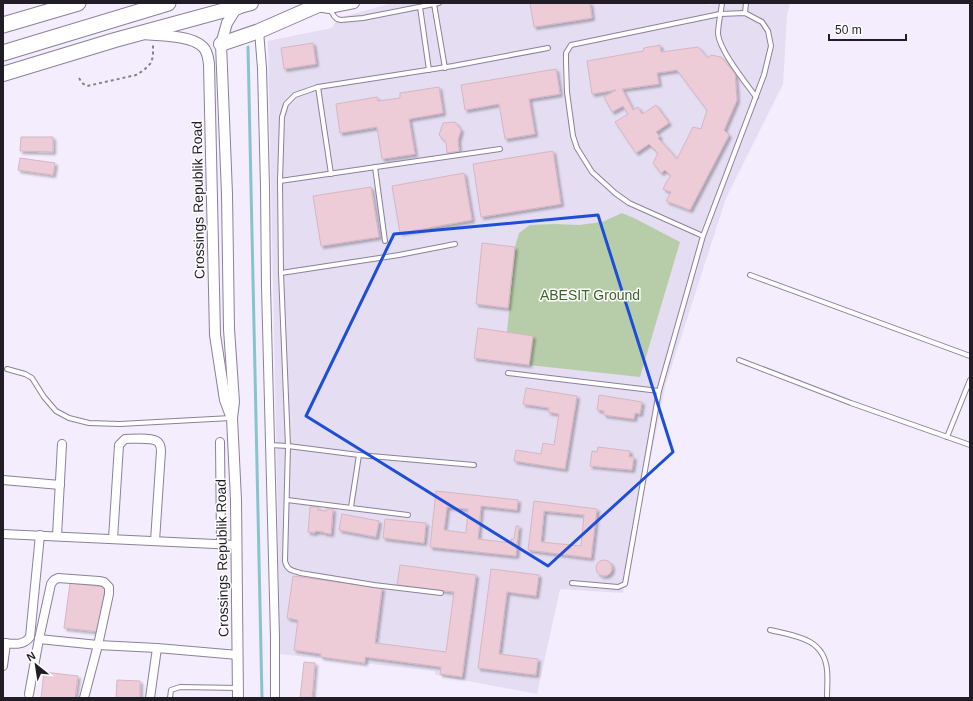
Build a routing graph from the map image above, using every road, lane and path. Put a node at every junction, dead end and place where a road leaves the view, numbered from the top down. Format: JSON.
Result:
{"nodes":[{"id":1,"x":78,"y":3,"type":"edge"},
{"id":2,"x":168,"y":3,"type":"edge"},
{"id":3,"x":354,"y":3,"type":"edge"},
{"id":4,"x":722,"y":3,"type":"edge"},
{"id":5,"x":746,"y":3,"type":"edge"},
{"id":6,"x":244,"y":4,"type":"edge"},
{"id":7,"x":436,"y":4,"type":"edge"},
{"id":8,"x":323,"y":5,"type":"edge"},
{"id":9,"x":420,"y":7,"type":"junction"},
{"id":10,"x":745,"y":13,"type":"junction"},
{"id":11,"x":720,"y":14,"type":"junction"},
{"id":12,"x":3,"y":25,"type":"edge"},
{"id":13,"x":259,"y":31,"type":"junction"},
{"id":14,"x":139,"y":34,"type":"junction"},
{"id":15,"x":153,"y":35,"type":"junction"},
{"id":16,"x":221,"y":44,"type":"junction"},
{"id":17,"x":548,"y":48,"type":"dead end"},
{"id":18,"x":3,"y":53,"type":"edge"},
{"id":19,"x":445,"y":68,"type":"junction"},
{"id":20,"x":429,"y":70,"type":"junction"},
{"id":21,"x":3,"y":74,"type":"edge"},
{"id":22,"x":79,"y":78,"type":"dead end"},
{"id":23,"x":318,"y":87,"type":"junction"},
{"id":24,"x":756,"y":97,"type":"junction"},
{"id":25,"x":500,"y":149,"type":"dead end"},
{"id":26,"x":375,"y":167,"type":"junction"},
{"id":27,"x":331,"y":174,"type":"junction"},
{"id":28,"x":280,"y":181,"type":"junction"},
{"id":29,"x":703,"y":236,"type":"junction"},
{"id":30,"x":386,"y":240,"type":"dead end"},
{"id":31,"x":455,"y":244,"type":"dead end"},
{"id":32,"x":281,"y":273,"type":"junction"},
{"id":33,"x":750,"y":276,"type":"dead end"},
{"id":34,"x":970,"y":356,"type":"edge"},
{"id":35,"x":739,"y":360,"type":"dead end"},
{"id":36,"x":7,"y":369,"type":"dead end"},
{"id":37,"x":508,"y":373,"type":"dead end"},
{"id":38,"x":970,"y":380,"type":"edge"},
{"id":39,"x":659,"y":392,"type":"junction"},
{"id":40,"x":232,"y":418,"type":"junction"},
{"id":41,"x":947,"y":437,"type":"junction"},
{"id":42,"x":220,"y":442,"type":"dead end"},
{"id":43,"x":62,"y":444,"type":"dead end"},
{"id":44,"x":270,"y":445,"type":"junction"},
{"id":45,"x":970,"y":445,"type":"edge"},
{"id":46,"x":288,"y":446,"type":"junction"},
{"id":47,"x":360,"y":455,"type":"junction"},
{"id":48,"x":474,"y":465,"type":"dead end"},
{"id":49,"x":3,"y":480,"type":"edge"},
{"id":50,"x":60,"y":485,"type":"junction"},
{"id":51,"x":287,"y":500,"type":"junction"},
{"id":52,"x":351,"y":507,"type":"junction"},
{"id":53,"x":408,"y":514,"type":"dead end"},
{"id":54,"x":3,"y":534,"type":"edge"},
{"id":55,"x":40,"y":535,"type":"junction"},
{"id":56,"x":57,"y":536,"type":"junction"},
{"id":57,"x":113,"y":539,"type":"junction"},
{"id":58,"x":155,"y":542,"type":"junction"},
{"id":59,"x":221,"y":544,"type":"junction"},
{"id":60,"x":236,"y":545,"type":"junction"},
{"id":61,"x":572,"y":583,"type":"dead end"},
{"id":62,"x":441,"y":593,"type":"dead end"},
{"id":63,"x":770,"y":630,"type":"dead end"},
{"id":64,"x":39,"y":639,"type":"junction"},
{"id":65,"x":4,"y":643,"type":"edge"},
{"id":66,"x":98,"y":645,"type":"junction"},
{"id":67,"x":156,"y":648,"type":"junction"},
{"id":68,"x":238,"y":655,"type":"junction"},
{"id":69,"x":3,"y":666,"type":"edge"},
{"id":70,"x":238,"y":688,"type":"junction"},
{"id":71,"x":29,"y":694,"type":"dead end"},
{"id":72,"x":84,"y":698,"type":"edge"},
{"id":73,"x":150,"y":698,"type":"edge"},
{"id":74,"x":170,"y":698,"type":"edge"},
{"id":75,"x":238,"y":698,"type":"edge"},
{"id":76,"x":275,"y":698,"type":"edge"},
{"id":77,"x":827,"y":698,"type":"edge"}],
"edges":[{"from":1,"to":12,"type":"highway"},
{"from":2,"to":18,"type":"highway"},
{"from":3,"to":8,"type":"street"},
{"from":4,"to":11,"type":"lane"},
{"from":5,"to":10,"type":"lane"},
{"from":6,"to":14,"type":"highway"},
{"from":6,"to":16,"type":"street","name":"Crossings Republik Road"},
{"from":7,"to":9,"type":"lane"},
{"from":7,"to":19,"type":"lane"},
{"from":8,"to":9,"type":"lane"},
{"from":8,"to":13,"type":"highway"},
{"from":9,"to":20,"type":"lane"},
{"from":10,"to":11,"type":"lane"},
{"from":10,"to":24,"type":"lane"},
{"from":11,"to":24,"type":"lane"},
{"from":11,"to":29,"type":"lane"},
{"from":13,"to":16,"type":"highway"},
{"from":13,"to":44,"type":"street"},
{"from":14,"to":15,"type":"street","name":"Crossings Republik Road"},
{"from":14,"to":21,"type":"highway"},
{"from":15,"to":22,"type":"path"},
{"from":15,"to":40,"type":"street","name":"Crossings Republik Road"},
{"from":16,"to":40,"type":"street","name":"Crossings Republik Road"},
{"from":17,"to":19,"type":"lane"},
{"from":19,"to":20,"type":"lane"},
{"from":20,"to":23,"type":"lane"},
{"from":23,"to":27,"type":"lane"},
{"from":23,"to":28,"type":"lane"},
{"from":24,"to":29,"type":"lane"},
{"from":25,"to":26,"type":"lane"},
{"from":26,"to":27,"type":"lane"},
{"from":26,"to":30,"type":"lane"},
{"from":27,"to":28,"type":"lane"},
{"from":28,"to":32,"type":"lane"},
{"from":29,"to":39,"type":"lane"},
{"from":31,"to":32,"type":"lane"},
{"from":32,"to":46,"type":"lane"},
{"from":33,"to":34,"type":"lane"},
{"from":35,"to":41,"type":"lane"},
{"from":36,"to":40,"type":"lane"},
{"from":37,"to":39,"type":"lane"},
{"from":38,"to":41,"type":"lane"},
{"from":39,"to":61,"type":"lane"},
{"from":40,"to":60,"type":"street","name":"Crossings Republik Road"},
{"from":41,"to":45,"type":"lane"},
{"from":42,"to":59,"type":"street"},
{"from":43,"to":50,"type":"street"},
{"from":44,"to":46,"type":"lane"},
{"from":44,"to":76,"type":"street"},
{"from":46,"to":47,"type":"lane"},
{"from":46,"to":51,"type":"lane"},
{"from":47,"to":48,"type":"lane"},
{"from":47,"to":52,"type":"lane"},
{"from":49,"to":50,"type":"street"},
{"from":50,"to":56,"type":"street"},
{"from":51,"to":52,"type":"lane"},
{"from":51,"to":62,"type":"lane"},
{"from":52,"to":53,"type":"lane"},
{"from":54,"to":55,"type":"street"},
{"from":55,"to":56,"type":"street"},
{"from":55,"to":65,"type":"street"},
{"from":56,"to":57,"type":"street"},
{"from":57,"to":58,"type":"street"},
{"from":57,"to":58,"type":"street"},
{"from":58,"to":59,"type":"street"},
{"from":59,"to":60,"type":"street"},
{"from":60,"to":68,"type":"street","name":"Crossings Republik Road"},
{"from":63,"to":77,"type":"lane"},
{"from":64,"to":66,"type":"street"},
{"from":64,"to":66,"type":"street"},
{"from":64,"to":71,"type":"street"},
{"from":65,"to":69,"type":"street"},
{"from":66,"to":67,"type":"street"},
{"from":66,"to":72,"type":"street"},
{"from":67,"to":68,"type":"street"},
{"from":67,"to":73,"type":"street"},
{"from":68,"to":70,"type":"street","name":"Crossings Republik Road"},
{"from":70,"to":74,"type":"lane"},
{"from":70,"to":75,"type":"street","name":"Crossings Republik Road"}]}
